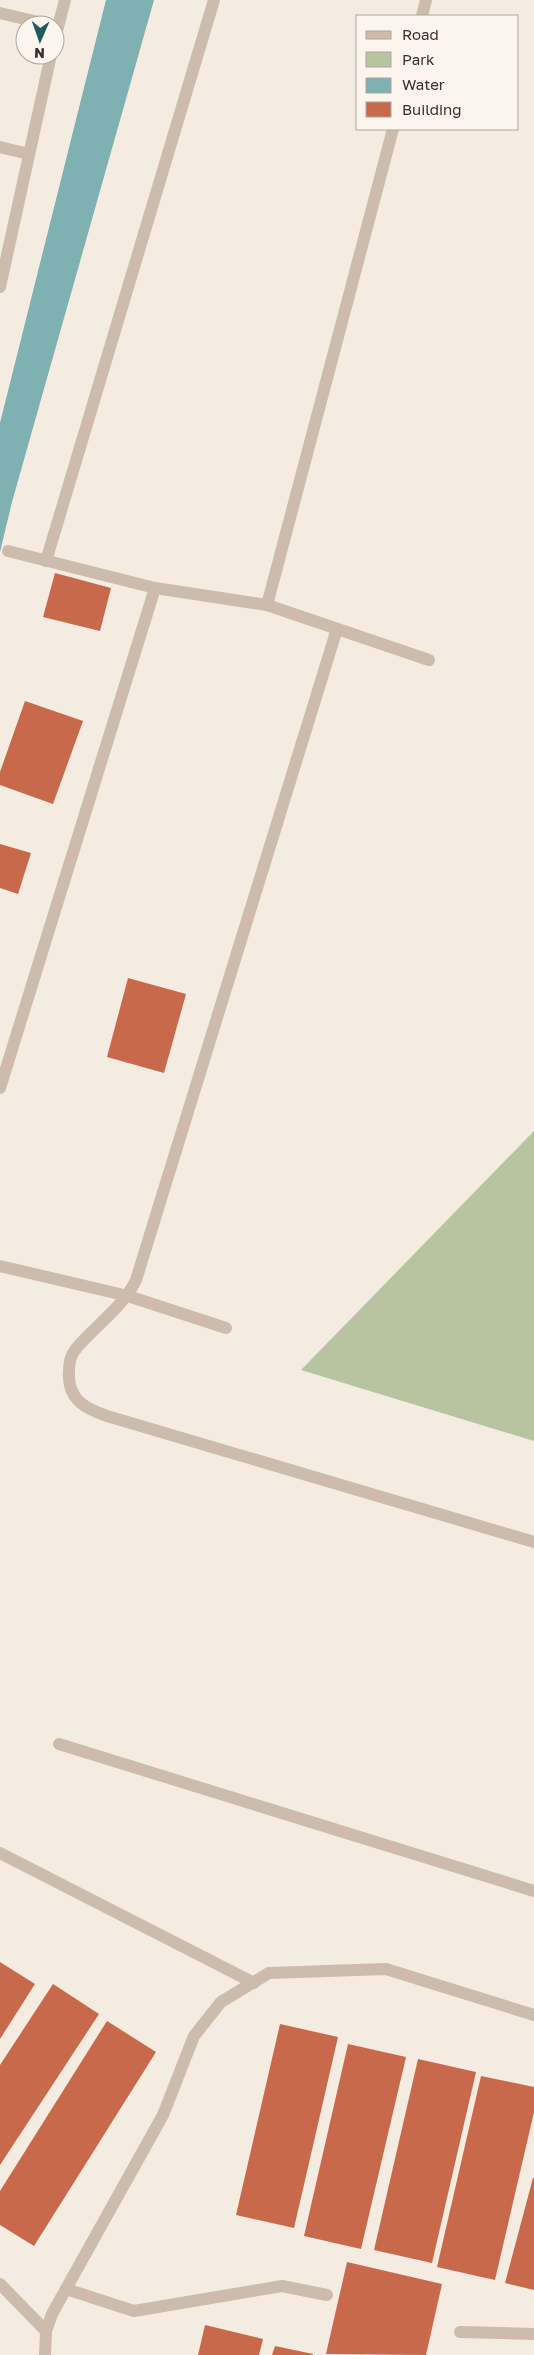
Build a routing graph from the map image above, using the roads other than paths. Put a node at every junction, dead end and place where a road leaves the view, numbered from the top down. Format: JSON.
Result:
{"nodes":[{"id":1,"x":65,"y":0,"type":"edge"},
{"id":2,"x":214,"y":0,"type":"edge"},
{"id":3,"x":426,"y":0,"type":"edge"},
{"id":4,"x":0,"y":13,"type":"edge"},
{"id":5,"x":60,"y":15,"type":"edge"},
{"id":6,"x":422,"y":15,"type":"edge"},
{"id":7,"x":15,"y":17,"type":"edge"},
{"id":8,"x":49,"y":65,"type":"edge"},
{"id":9,"x":394,"y":130,"type":"edge"},
{"id":10,"x":0,"y":147,"type":"edge"},
{"id":11,"x":28,"y":154,"type":"junction"},
{"id":12,"x":0,"y":287,"type":"edge"},
{"id":13,"x":8,"y":551,"type":"dead end"},
{"id":14,"x":46,"y":561,"type":"junction"},
{"id":15,"x":155,"y":588,"type":"junction"},
{"id":16,"x":267,"y":605,"type":"junction"},
{"id":17,"x":337,"y":629,"type":"junction"},
{"id":18,"x":429,"y":660,"type":"dead end"},
{"id":19,"x":0,"y":1088,"type":"edge"},
{"id":20,"x":0,"y":1266,"type":"edge"},
{"id":21,"x":128,"y":1296,"type":"junction"},
{"id":22,"x":226,"y":1328,"type":"dead end"},
{"id":23,"x":534,"y":1542,"type":"edge"},
{"id":24,"x":59,"y":1744,"type":"dead end"},
{"id":25,"x":0,"y":1853,"type":"edge"},
{"id":26,"x":534,"y":1891,"type":"edge"},
{"id":27,"x":254,"y":1983,"type":"junction"},
{"id":28,"x":534,"y":2015,"type":"edge"},
{"id":29,"x":0,"y":2284,"type":"edge"},
{"id":30,"x":66,"y":2289,"type":"junction"},
{"id":31,"x":327,"y":2295,"type":"dead end"},
{"id":32,"x":46,"y":2330,"type":"junction"},
{"id":33,"x":460,"y":2332,"type":"dead end"},
{"id":34,"x":534,"y":2334,"type":"edge"},
{"id":35,"x":45,"y":2355,"type":"edge"}],
"edges":[{"from":1,"to":5,"type":"street"},
{"from":2,"to":14,"type":"street"},
{"from":3,"to":6,"type":"street"},
{"from":4,"to":7,"type":"street"},
{"from":8,"to":11,"type":"street"},
{"from":9,"to":16,"type":"street"},
{"from":10,"to":11,"type":"street"},
{"from":11,"to":12,"type":"street"},
{"from":13,"to":14,"type":"street"},
{"from":14,"to":15,"type":"street"},
{"from":15,"to":16,"type":"street"},
{"from":15,"to":19,"type":"street"},
{"from":16,"to":17,"type":"street"},
{"from":17,"to":18,"type":"street"},
{"from":17,"to":21,"type":"street"},
{"from":20,"to":21,"type":"street"},
{"from":21,"to":22,"type":"street"},
{"from":21,"to":23,"type":"street"},
{"from":24,"to":26,"type":"street"},
{"from":25,"to":27,"type":"street"},
{"from":27,"to":28,"type":"street"},
{"from":27,"to":30,"type":"street"},
{"from":29,"to":32,"type":"street"},
{"from":30,"to":31,"type":"street"},
{"from":30,"to":32,"type":"street"},
{"from":32,"to":35,"type":"street"},
{"from":33,"to":34,"type":"street"}]}
